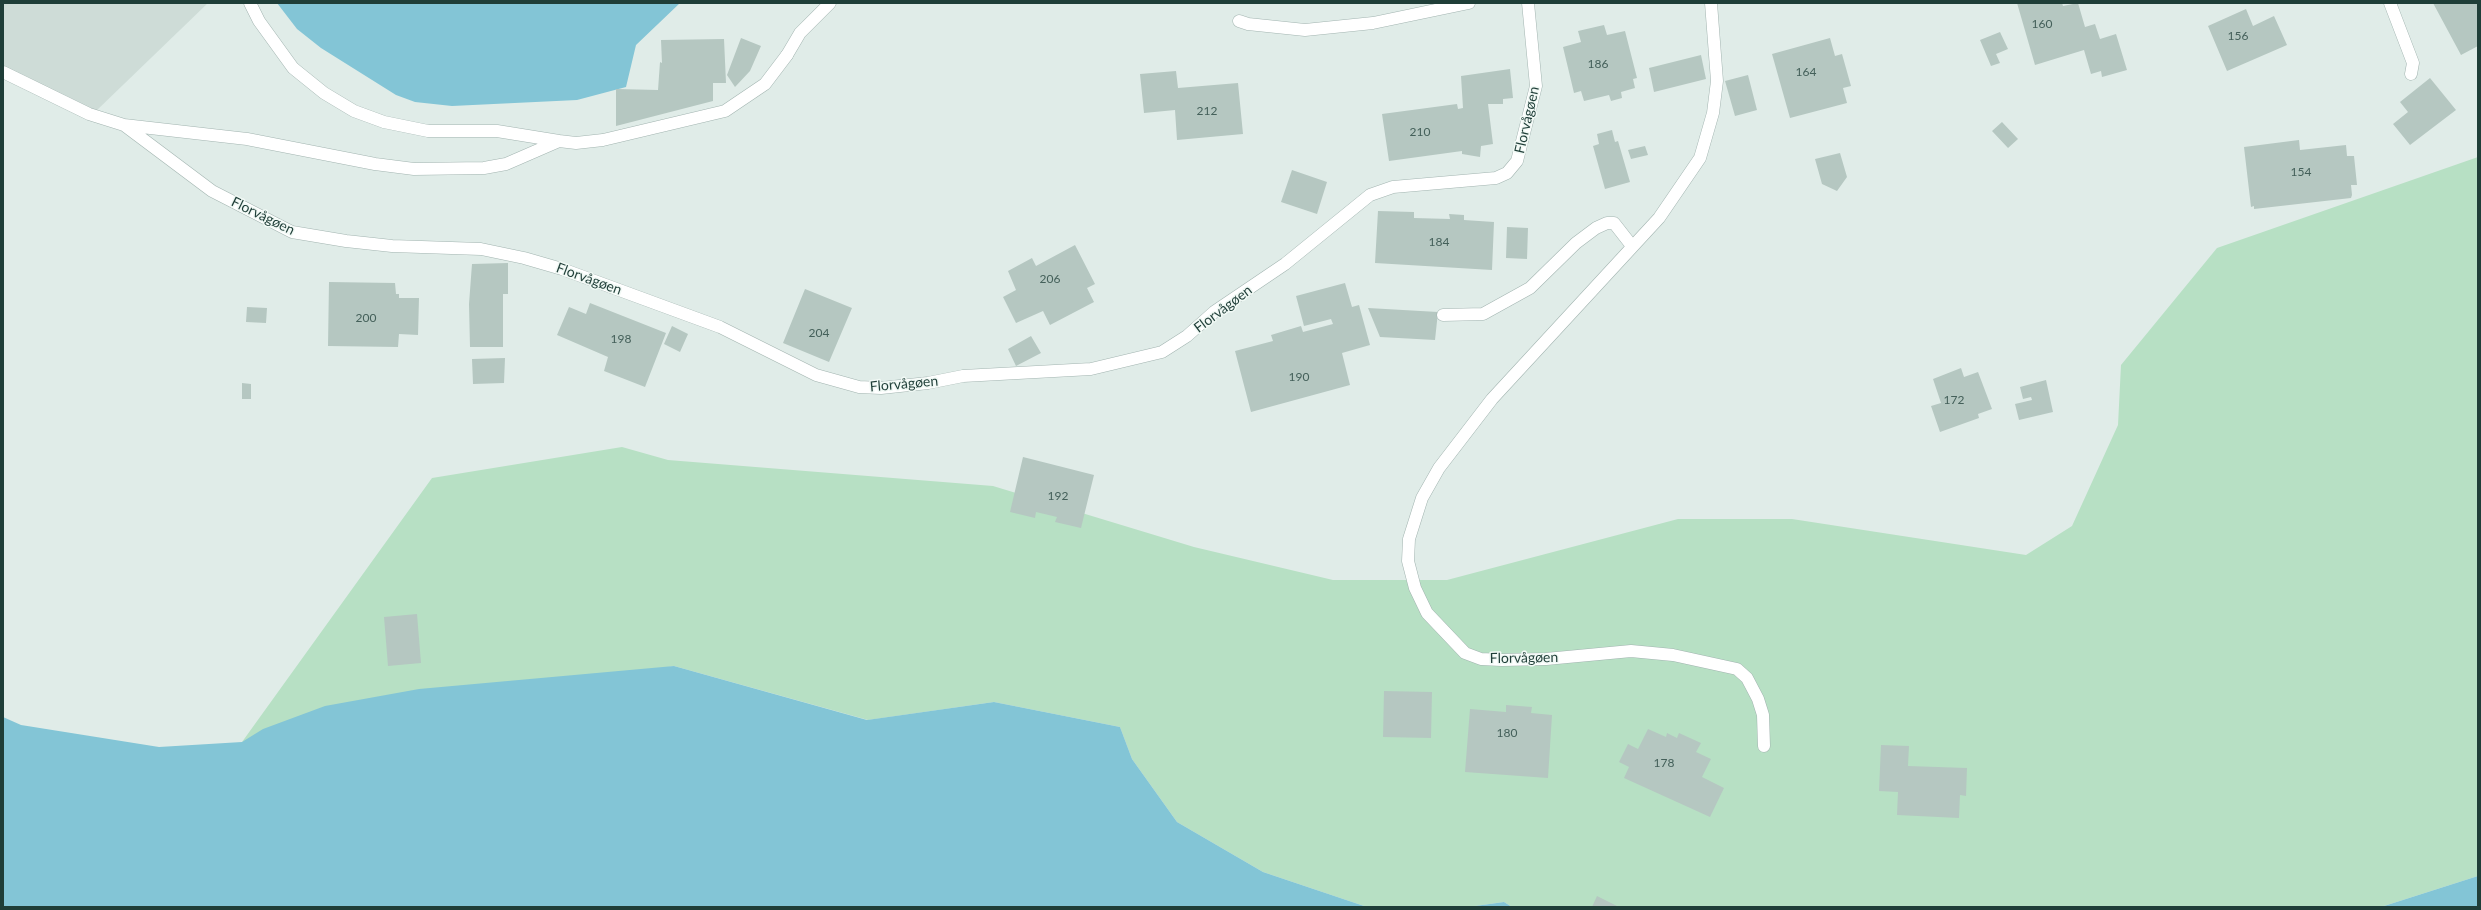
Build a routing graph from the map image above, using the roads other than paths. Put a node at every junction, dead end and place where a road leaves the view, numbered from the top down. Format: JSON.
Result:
{"nodes":[{"id":1,"x":250,"y":3,"type":"edge"},
{"id":2,"x":830,"y":3,"type":"edge"},
{"id":3,"x":1469,"y":3,"type":"edge"},
{"id":4,"x":1528,"y":3,"type":"edge"},
{"id":5,"x":1711,"y":3,"type":"edge"},
{"id":6,"x":2390,"y":3,"type":"edge"},
{"id":7,"x":1239,"y":21,"type":"dead end"},
{"id":8,"x":3,"y":72,"type":"edge"},
{"id":9,"x":2411,"y":74,"type":"dead end"},
{"id":10,"x":124,"y":125,"type":"junction"},
{"id":11,"x":559,"y":141,"type":"junction"},
{"id":12,"x":1632,"y":246,"type":"junction"},
{"id":13,"x":1443,"y":315,"type":"dead end"},
{"id":14,"x":1764,"y":746,"type":"dead end"}],
"edges":[{"from":1,"to":11,"type":"street","name":"Florvågøen"},
{"from":2,"to":11,"type":"street","name":"Florvågøen"},
{"from":3,"to":7,"type":"street"},
{"from":4,"to":10,"type":"street","name":"Florvågøen"},
{"from":5,"to":12,"type":"street","name":"Florvågøen"},
{"from":6,"to":9,"type":"street"},
{"from":8,"to":10,"type":"street","name":"Florvågøen"},
{"from":10,"to":11,"type":"street","name":"Florvågøen"},
{"from":12,"to":13,"type":"street"},
{"from":12,"to":14,"type":"street","name":"Florvågøen"}]}
